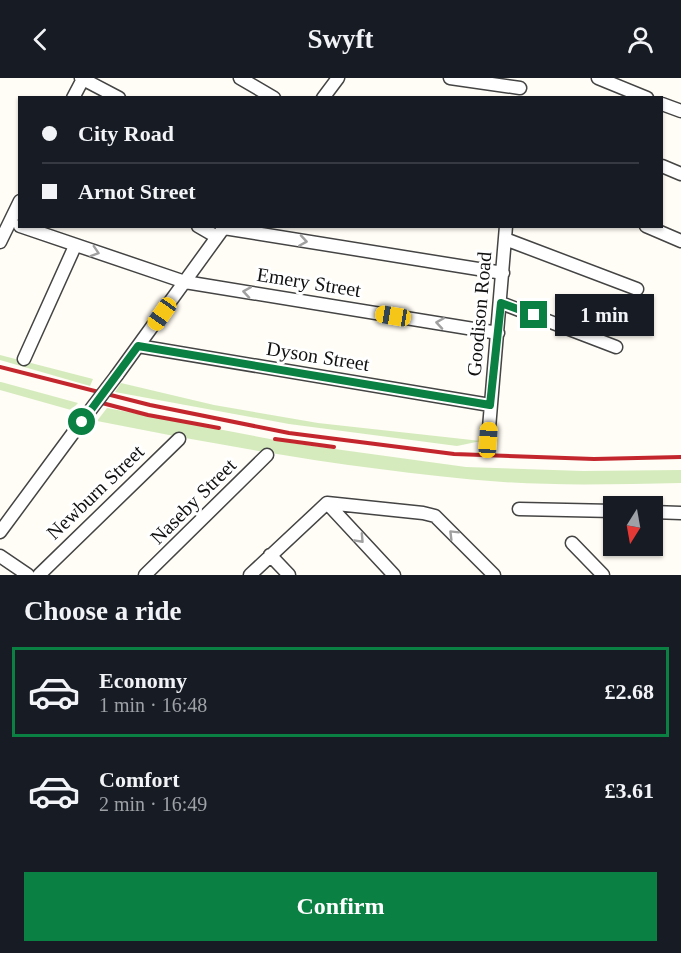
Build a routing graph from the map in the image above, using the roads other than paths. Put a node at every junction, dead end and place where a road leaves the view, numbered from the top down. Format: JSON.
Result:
{"nodes":[{"id":1,"x":240,"y":78,"type":"edge"},
{"id":2,"x":338,"y":78,"type":"edge"},
{"id":3,"x":450,"y":78,"type":"edge"},
{"id":4,"x":598,"y":78,"type":"edge"},
{"id":5,"x":82,"y":79,"type":"edge"},
{"id":6,"x":520,"y":88,"type":"edge"},
{"id":7,"x":75,"y":96,"type":"edge"},
{"id":8,"x":115,"y":96,"type":"edge"},
{"id":9,"x":271,"y":96,"type":"edge"},
{"id":10,"x":324,"y":96,"type":"edge"},
{"id":11,"x":642,"y":96,"type":"edge"},
{"id":12,"x":663,"y":104,"type":"edge"},
{"id":13,"x":681,"y":111,"type":"edge"},
{"id":14,"x":663,"y":166,"type":"edge"},
{"id":15,"x":681,"y":174,"type":"edge"},
{"id":16,"x":18,"y":207,"type":"edge"},
{"id":17,"x":12,"y":224,"type":"edge"},
{"id":18,"x":23,"y":228,"type":"edge"},
{"id":19,"x":651,"y":228,"type":"edge"},
{"id":20,"x":222,"y":231,"type":"edge"},
{"id":21,"x":506,"y":233,"type":"edge"},
{"id":22,"x":681,"y":241,"type":"edge"},
{"id":23,"x":0,"y":242,"type":"edge"},
{"id":24,"x":75,"y":246,"type":"junction"},
{"id":25,"x":503,"y":273,"type":"junction"},
{"id":26,"x":185,"y":282,"type":"junction"},
{"id":27,"x":637,"y":289,"type":"dead end"},
{"id":28,"x":501,"y":303,"type":"junction"},
{"id":29,"x":498,"y":333,"type":"junction"},
{"id":30,"x":138,"y":346,"type":"junction"},
{"id":31,"x":616,"y":347,"type":"dead end"},
{"id":32,"x":24,"y":359,"type":"dead end"},
{"id":33,"x":490,"y":405,"type":"junction"},
{"id":34,"x":179,"y":439,"type":"dead end"},
{"id":35,"x":488,"y":440,"type":"dead end"},
{"id":36,"x":267,"y":455,"type":"dead end"},
{"id":37,"x":327,"y":503,"type":"junction"},
{"id":38,"x":519,"y":509,"type":"dead end"},
{"id":39,"x":603,"y":511,"type":"edge"},
{"id":40,"x":663,"y":512,"type":"edge"},
{"id":41,"x":681,"y":513,"type":"edge"},
{"id":42,"x":0,"y":532,"type":"edge"},
{"id":43,"x":572,"y":543,"type":"dead end"},
{"id":44,"x":270,"y":555,"type":"junction"},
{"id":45,"x":0,"y":556,"type":"edge"},
{"id":46,"x":28,"y":575,"type":"edge"},
{"id":47,"x":39,"y":575,"type":"edge"},
{"id":48,"x":146,"y":575,"type":"edge"},
{"id":49,"x":250,"y":575,"type":"edge"},
{"id":50,"x":289,"y":575,"type":"edge"},
{"id":51,"x":394,"y":575,"type":"edge"},
{"id":52,"x":494,"y":575,"type":"edge"},
{"id":53,"x":603,"y":575,"type":"edge"}],
"edges":[{"from":1,"to":9,"type":"street"},
{"from":2,"to":10,"type":"street"},
{"from":3,"to":6,"type":"street"},
{"from":4,"to":11,"type":"street"},
{"from":5,"to":7,"type":"street"},
{"from":5,"to":8,"type":"street"},
{"from":12,"to":13,"type":"street"},
{"from":14,"to":15,"type":"street"},
{"from":16,"to":17,"type":"street"},
{"from":17,"to":23,"type":"street"},
{"from":18,"to":24,"type":"street","name":"Emery Street"},
{"from":19,"to":22,"type":"street"},
{"from":20,"to":25,"type":"street","one_way":true},
{"from":20,"to":26,"type":"street"},
{"from":21,"to":25,"type":"street","name":"Goodison Road"},
{"from":21,"to":27,"type":"street"},
{"from":24,"to":26,"type":"street","name":"Emery Street","one_way":true},
{"from":24,"to":32,"type":"street"},
{"from":25,"to":28,"type":"street","name":"Goodison Road"},
{"from":29,"to":26,"type":"street","name":"Emery Street","one_way":true},
{"from":26,"to":30,"type":"street"},
{"from":28,"to":29,"type":"street","name":"Goodison Road"},
{"from":28,"to":31,"type":"street"},
{"from":29,"to":33,"type":"street","name":"Goodison Road"},
{"from":30,"to":33,"type":"street","name":"Dyson Street"},
{"from":30,"to":42,"type":"street","bridge":true},
{"from":33,"to":35,"type":"street","name":"Goodison Road"},
{"from":34,"to":47,"type":"street","name":"Newburn Street"},
{"from":36,"to":48,"type":"street","name":"Naseby Street"},
{"from":37,"to":44,"type":"street"},
{"from":37,"to":51,"type":"street","one_way":true},
{"from":52,"to":37,"type":"street","one_way":true},
{"from":38,"to":39,"type":"street"},
{"from":40,"to":41,"type":"street"},
{"from":43,"to":53,"type":"street"},
{"from":44,"to":49,"type":"street"},
{"from":44,"to":50,"type":"street"},
{"from":45,"to":46,"type":"street"}]}
